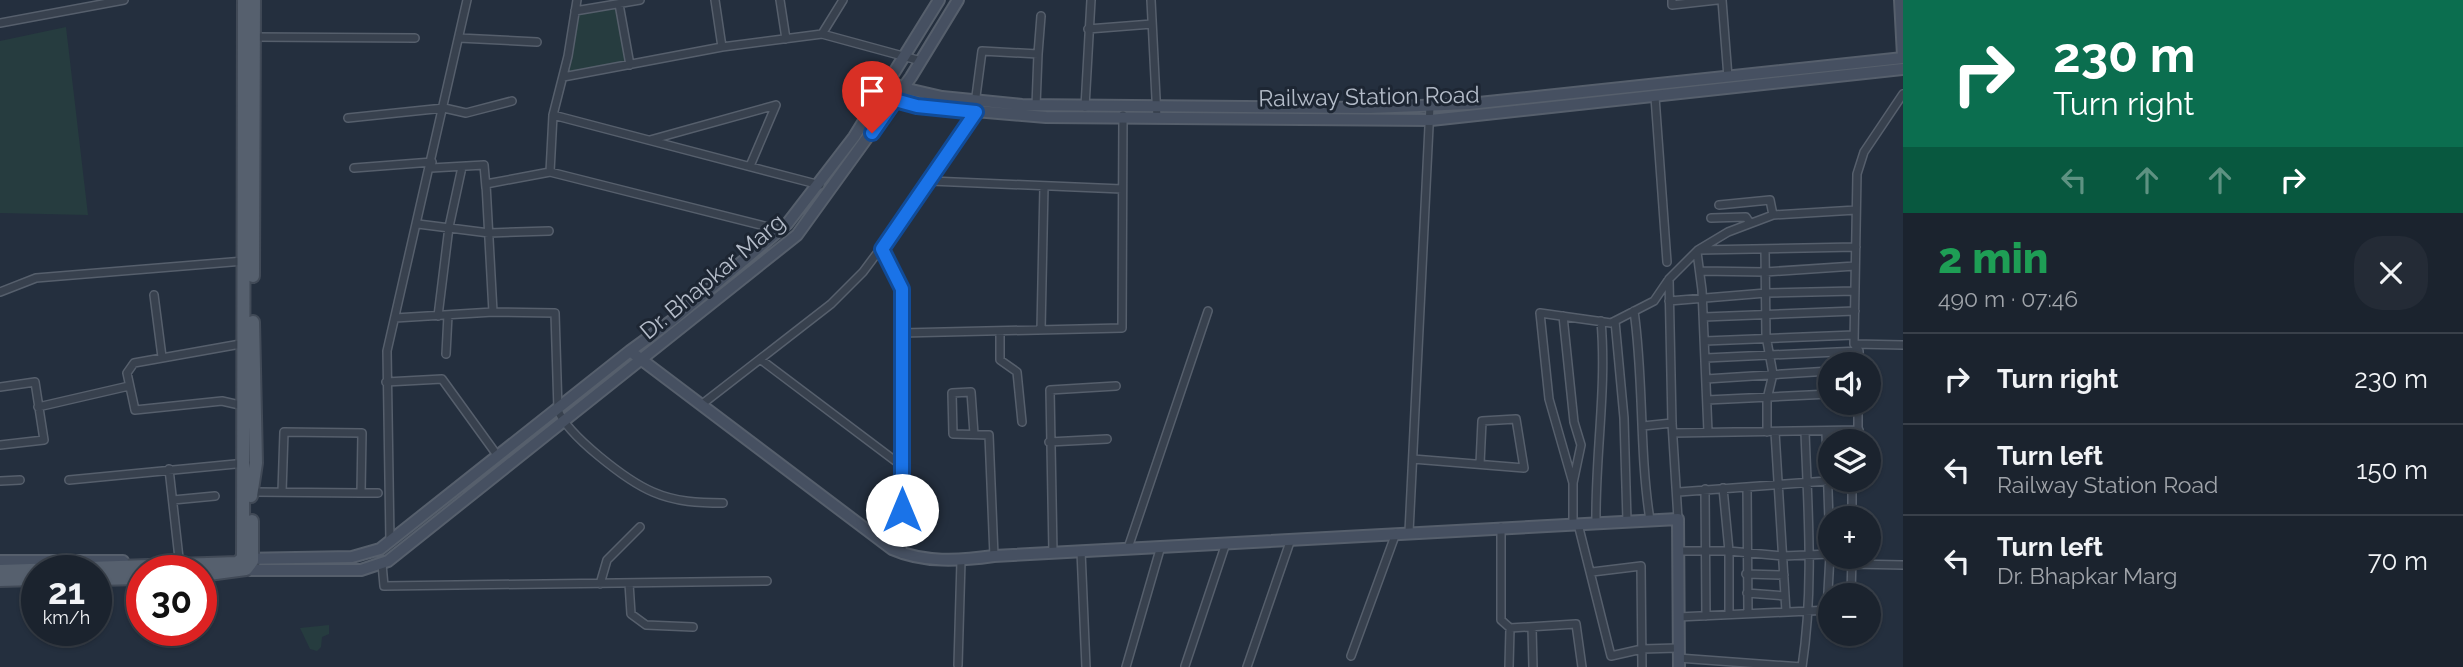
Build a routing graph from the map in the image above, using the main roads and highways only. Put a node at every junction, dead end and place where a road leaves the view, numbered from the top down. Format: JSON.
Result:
{"nodes":[{"id":1,"x":244,"y":0,"type":"edge"},
{"id":2,"x":254,"y":0,"type":"edge"},
{"id":3,"x":249,"y":58,"type":"junction"},
{"id":4,"x":250,"y":176,"type":"junction"},
{"id":5,"x":249,"y":342,"type":"junction"},
{"id":6,"x":250,"y":463,"type":"junction"},
{"id":7,"x":244,"y":563,"type":"junction"},
{"id":8,"x":217,"y":565,"type":"edge"},
{"id":9,"x":0,"y":571,"type":"edge"},
{"id":10,"x":217,"y":571,"type":"edge"},
{"id":11,"x":126,"y":573,"type":"edge"},
{"id":12,"x":21,"y":579,"type":"edge"},
{"id":13,"x":0,"y":580,"type":"edge"}],
"edges":[{"from":1,"to":3,"type":"main road"},
{"from":2,"to":3,"type":"main road"},
{"from":3,"to":4,"type":"main road"},
{"from":4,"to":5,"type":"main road"},
{"from":4,"to":5,"type":"main road"},
{"from":5,"to":6,"type":"main road"},
{"from":6,"to":7,"type":"main road"},
{"from":6,"to":7,"type":"main road"},
{"from":7,"to":8,"type":"main road"},
{"from":7,"to":10,"type":"main road"},
{"from":9,"to":11,"type":"main road"},
{"from":12,"to":13,"type":"main road"}]}
